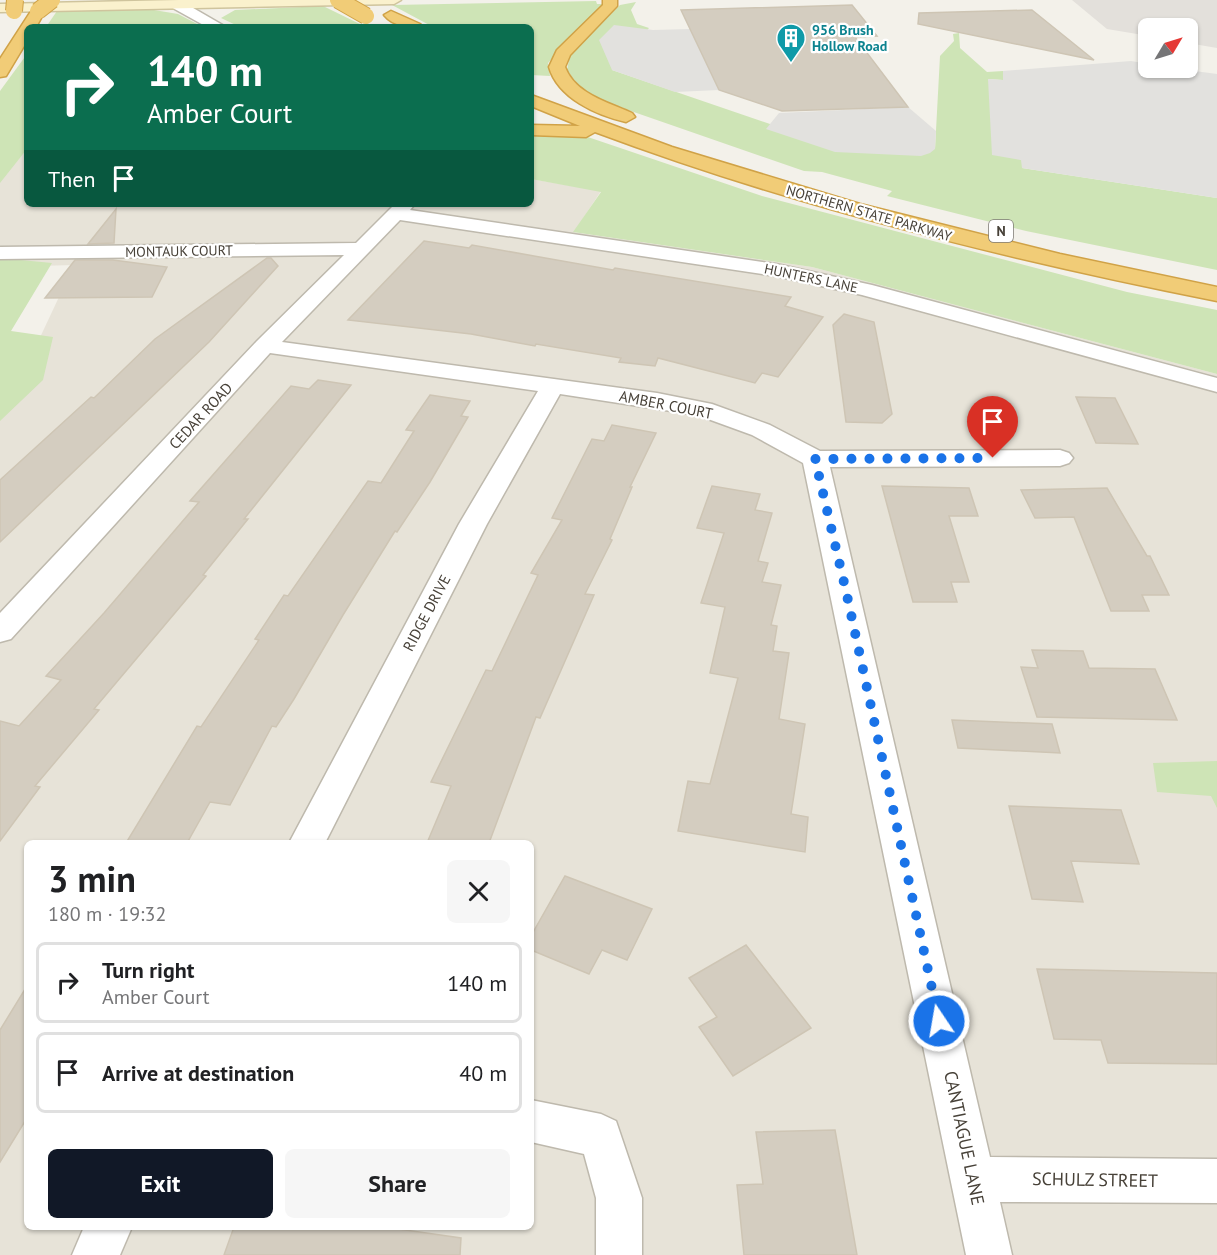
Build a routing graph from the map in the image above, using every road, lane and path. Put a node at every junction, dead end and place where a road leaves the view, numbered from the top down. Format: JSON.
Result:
{"nodes":[{"id":1,"x":52,"y":0,"type":"edge"},
{"id":2,"x":338,"y":0,"type":"edge"},
{"id":3,"x":610,"y":0,"type":"edge"},
{"id":4,"x":218,"y":3,"type":"junction"},
{"id":5,"x":176,"y":4,"type":"junction"},
{"id":6,"x":13,"y":5,"type":"edge"},
{"id":7,"x":365,"y":8,"type":"edge"},
{"id":8,"x":37,"y":11,"type":"edge"},
{"id":9,"x":390,"y":14,"type":"edge"},
{"id":10,"x":3,"y":24,"type":"dead end"},
{"id":11,"x":213,"y":24,"type":"edge"},
{"id":12,"x":409,"y":24,"type":"edge"},
{"id":13,"x":24,"y":34,"type":"edge"},
{"id":14,"x":0,"y":72,"type":"edge"},
{"id":15,"x":534,"y":85,"type":"edge"},
{"id":16,"x":534,"y":101,"type":"edge"},
{"id":17,"x":534,"y":130,"type":"edge"},
{"id":18,"x":660,"y":135,"type":"junction"},
{"id":19,"x":713,"y":168,"type":"junction"},
{"id":20,"x":401,"y":209,"type":"edge"},
{"id":21,"x":358,"y":249,"type":"junction"},
{"id":22,"x":0,"y":253,"type":"edge"},
{"id":23,"x":1217,"y":279,"type":"edge"},
{"id":24,"x":1217,"y":294,"type":"edge"},
{"id":25,"x":265,"y":346,"type":"junction"},
{"id":26,"x":1217,"y":385,"type":"edge"},
{"id":27,"x":552,"y":387,"type":"junction"},
{"id":28,"x":1060,"y":458,"type":"dead end"},
{"id":29,"x":815,"y":459,"type":"junction"},
{"id":30,"x":0,"y":632,"type":"edge"},
{"id":31,"x":309,"y":840,"type":"edge"},
{"id":32,"x":534,"y":1122,"type":"edge"},
{"id":33,"x":973,"y":1179,"type":"junction"},
{"id":34,"x":1217,"y":1181,"type":"edge"},
{"id":35,"x":108,"y":1230,"type":"edge"},
{"id":36,"x":95,"y":1255,"type":"edge"},
{"id":37,"x":619,"y":1255,"type":"edge"},
{"id":38,"x":989,"y":1255,"type":"edge"}],
"edges":[{"from":1,"to":8,"type":"highway","bridge":true},
{"from":2,"to":7,"type":"highway","bridge":true},
{"from":3,"to":18,"type":"highway"},
{"from":4,"to":5,"type":"main road"},
{"from":4,"to":9,"type":"main road"},
{"from":4,"to":11,"type":"main road"},
{"from":5,"to":6,"type":"main road"},
{"from":5,"to":11,"type":"street"},
{"from":6,"to":10,"type":"highway"},
{"from":7,"to":9,"type":"highway"},
{"from":9,"to":12,"type":"highway"},
{"from":13,"to":14,"type":"highway"},
{"from":15,"to":18,"type":"highway","name":"NORTHERN STATE PARKWAY","number":"N"},
{"from":16,"to":19,"type":"highway","name":"NORTHERN STATE PARKWAY","number":"N"},
{"from":17,"to":19,"type":"highway"},
{"from":18,"to":23,"type":"highway","name":"NORTHERN STATE PARKWAY","number":"N"},
{"from":19,"to":24,"type":"highway","name":"NORTHERN STATE PARKWAY","number":"N"},
{"from":20,"to":21,"type":"street","name":"CEDAR ROAD"},
{"from":20,"to":26,"type":"street","name":"HUNTERS LANE"},
{"from":21,"to":22,"type":"street","name":"MONTAUK COURT"},
{"from":21,"to":25,"type":"street","name":"CEDAR ROAD"},
{"from":25,"to":27,"type":"street","name":"AMBER COURT"},
{"from":25,"to":30,"type":"street","name":"CEDAR ROAD"},
{"from":27,"to":29,"type":"street","name":"AMBER COURT"},
{"from":27,"to":31,"type":"street","name":"RIDGE DRIVE"},
{"from":28,"to":29,"type":"street","name":"AMBER COURT"},
{"from":29,"to":33,"type":"street","name":"CANTIAGUE LANE"},
{"from":32,"to":37,"type":"street"},
{"from":33,"to":34,"type":"street","name":"SCHULZ STREET"},
{"from":33,"to":38,"type":"street","name":"CANTIAGUE LANE"},
{"from":35,"to":36,"type":"street"}]}
